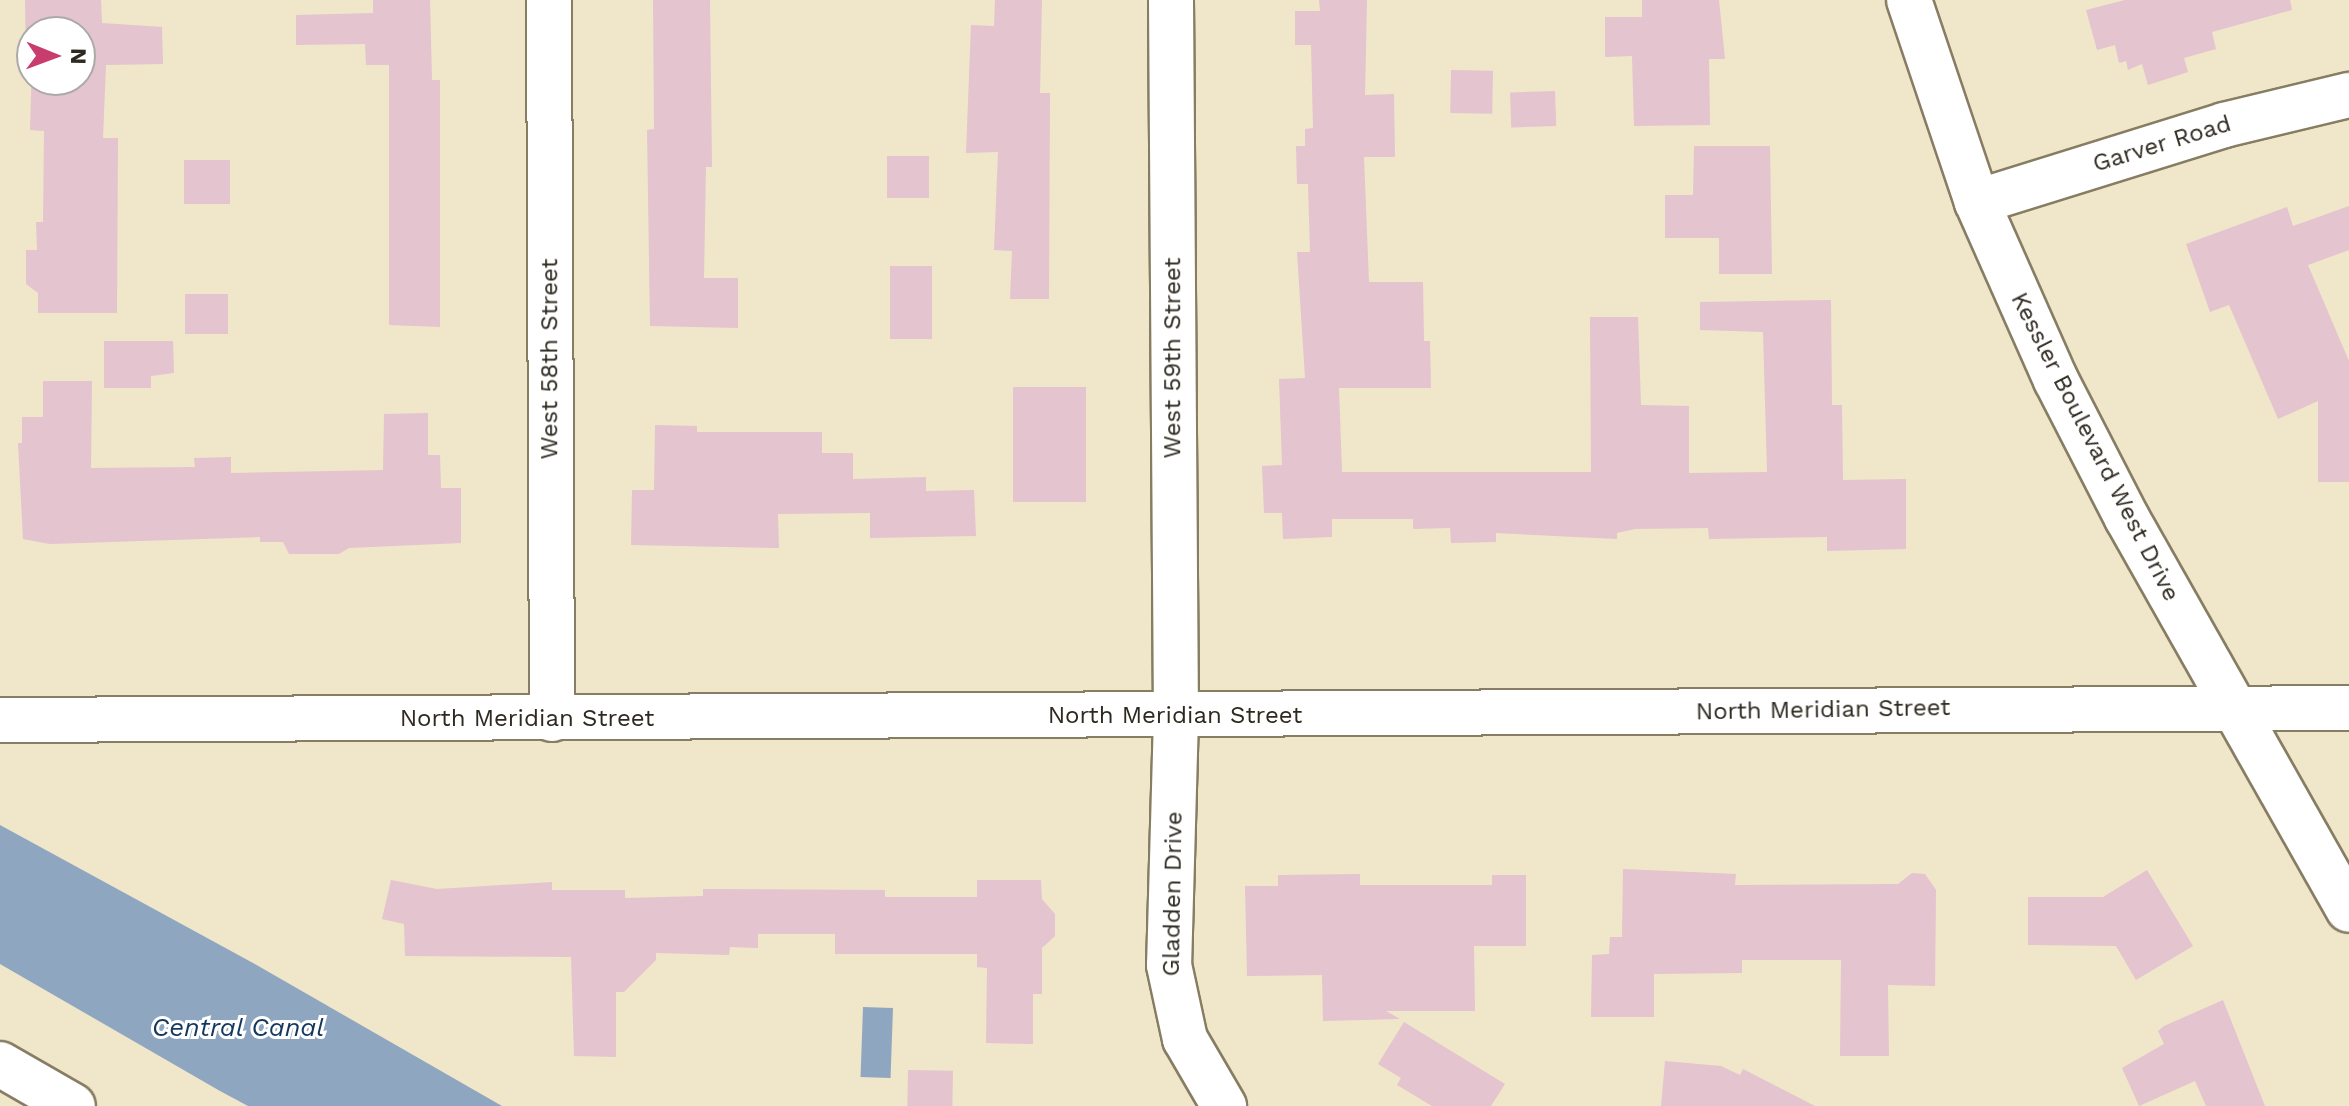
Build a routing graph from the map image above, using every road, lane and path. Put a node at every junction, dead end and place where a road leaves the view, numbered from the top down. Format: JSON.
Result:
{"nodes":[{"id":1,"x":549,"y":0,"type":"edge"},
{"id":2,"x":1171,"y":0,"type":"edge"},
{"id":3,"x":1909,"y":0,"type":"edge"},
{"id":4,"x":2349,"y":95,"type":"edge"},
{"id":5,"x":1977,"y":202,"type":"junction"},
{"id":6,"x":2234,"y":705,"type":"junction"},
{"id":7,"x":2349,"y":708,"type":"edge"},
{"id":8,"x":1176,"y":717,"type":"junction"},
{"id":9,"x":552,"y":719,"type":"junction"},
{"id":10,"x":0,"y":720,"type":"edge"},
{"id":11,"x":2349,"y":910,"type":"edge"},
{"id":12,"x":0,"y":1064,"type":"edge"},
{"id":13,"x":73,"y":1106,"type":"edge"},
{"id":14,"x":1224,"y":1106,"type":"edge"}],
"edges":[{"from":1,"to":9,"type":"main road","name":"West 58th Street"},
{"from":2,"to":8,"type":"main road","name":"West 59th Street"},
{"from":3,"to":5,"type":"main road","name":"Kessler Boulevard West Drive"},
{"from":4,"to":5,"type":"main road","name":"Garver Road"},
{"from":5,"to":6,"type":"main road","name":"Kessler Boulevard West Drive"},
{"from":6,"to":7,"type":"main road","name":"North Meridian Street"},
{"from":6,"to":8,"type":"main road","name":"North Meridian Street"},
{"from":6,"to":11,"type":"main road","name":"Kessler Boulevard West Drive"},
{"from":8,"to":9,"type":"main road","name":"North Meridian Street"},
{"from":8,"to":14,"type":"main road","name":"Gladden Drive"},
{"from":9,"to":10,"type":"main road","name":"North Meridian Street"},
{"from":12,"to":13,"type":"main road"}]}
